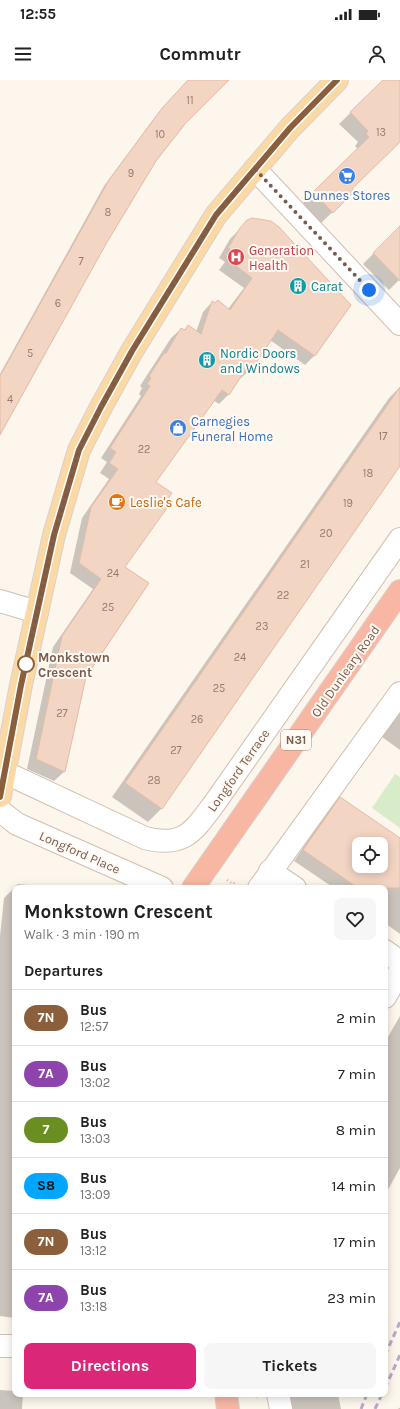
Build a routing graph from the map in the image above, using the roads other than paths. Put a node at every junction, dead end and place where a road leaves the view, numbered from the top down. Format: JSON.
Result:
{"nodes":[{"id":1,"x":337,"y":80,"type":"edge"},
{"id":2,"x":255,"y":169,"type":"junction"},
{"id":3,"x":400,"y":324,"type":"edge"},
{"id":4,"x":400,"y":539,"type":"edge"},
{"id":5,"x":400,"y":591,"type":"edge"},
{"id":6,"x":0,"y":601,"type":"edge"},
{"id":7,"x":37,"y":612,"type":"junction"},
{"id":8,"x":400,"y":693,"type":"edge"},
{"id":9,"x":4,"y":772,"type":"junction"},
{"id":10,"x":0,"y":796,"type":"edge"},
{"id":11,"x":0,"y":811,"type":"edge"},
{"id":12,"x":265,"y":879,"type":"edge"},
{"id":13,"x":155,"y":885,"type":"edge"},
{"id":14,"x":195,"y":885,"type":"edge"},
{"id":15,"x":285,"y":885,"type":"edge"},
{"id":16,"x":388,"y":953,"type":"edge"},
{"id":17,"x":400,"y":962,"type":"edge"},
{"id":18,"x":400,"y":970,"type":"edge"},
{"id":19,"x":388,"y":992,"type":"edge"},
{"id":20,"x":0,"y":1346,"type":"edge"},
{"id":21,"x":12,"y":1346,"type":"edge"},
{"id":22,"x":226,"y":1397,"type":"edge"},
{"id":23,"x":279,"y":1397,"type":"edge"},
{"id":24,"x":228,"y":1409,"type":"edge"},
{"id":25,"x":281,"y":1409,"type":"edge"}],
"edges":[{"from":1,"to":2,"type":"main road"},
{"from":2,"to":3,"type":"street"},
{"from":2,"to":7,"type":"main road"},
{"from":4,"to":9,"type":"street","name":"Longford Terrace"},
{"from":5,"to":14,"type":"highway","name":"Old Dunleary Road","number":"N31"},
{"from":6,"to":7,"type":"street"},
{"from":7,"to":9,"type":"main road"},
{"from":8,"to":12,"type":"street"},
{"from":9,"to":10,"type":"main road"},
{"from":11,"to":13,"type":"street","name":"Longford Place"},
{"from":12,"to":15,"type":"street"},
{"from":16,"to":17,"type":"street"},
{"from":18,"to":19,"type":"street"},
{"from":20,"to":21,"type":"street"},
{"from":22,"to":24,"type":"highway"},
{"from":23,"to":25,"type":"street"}]}
